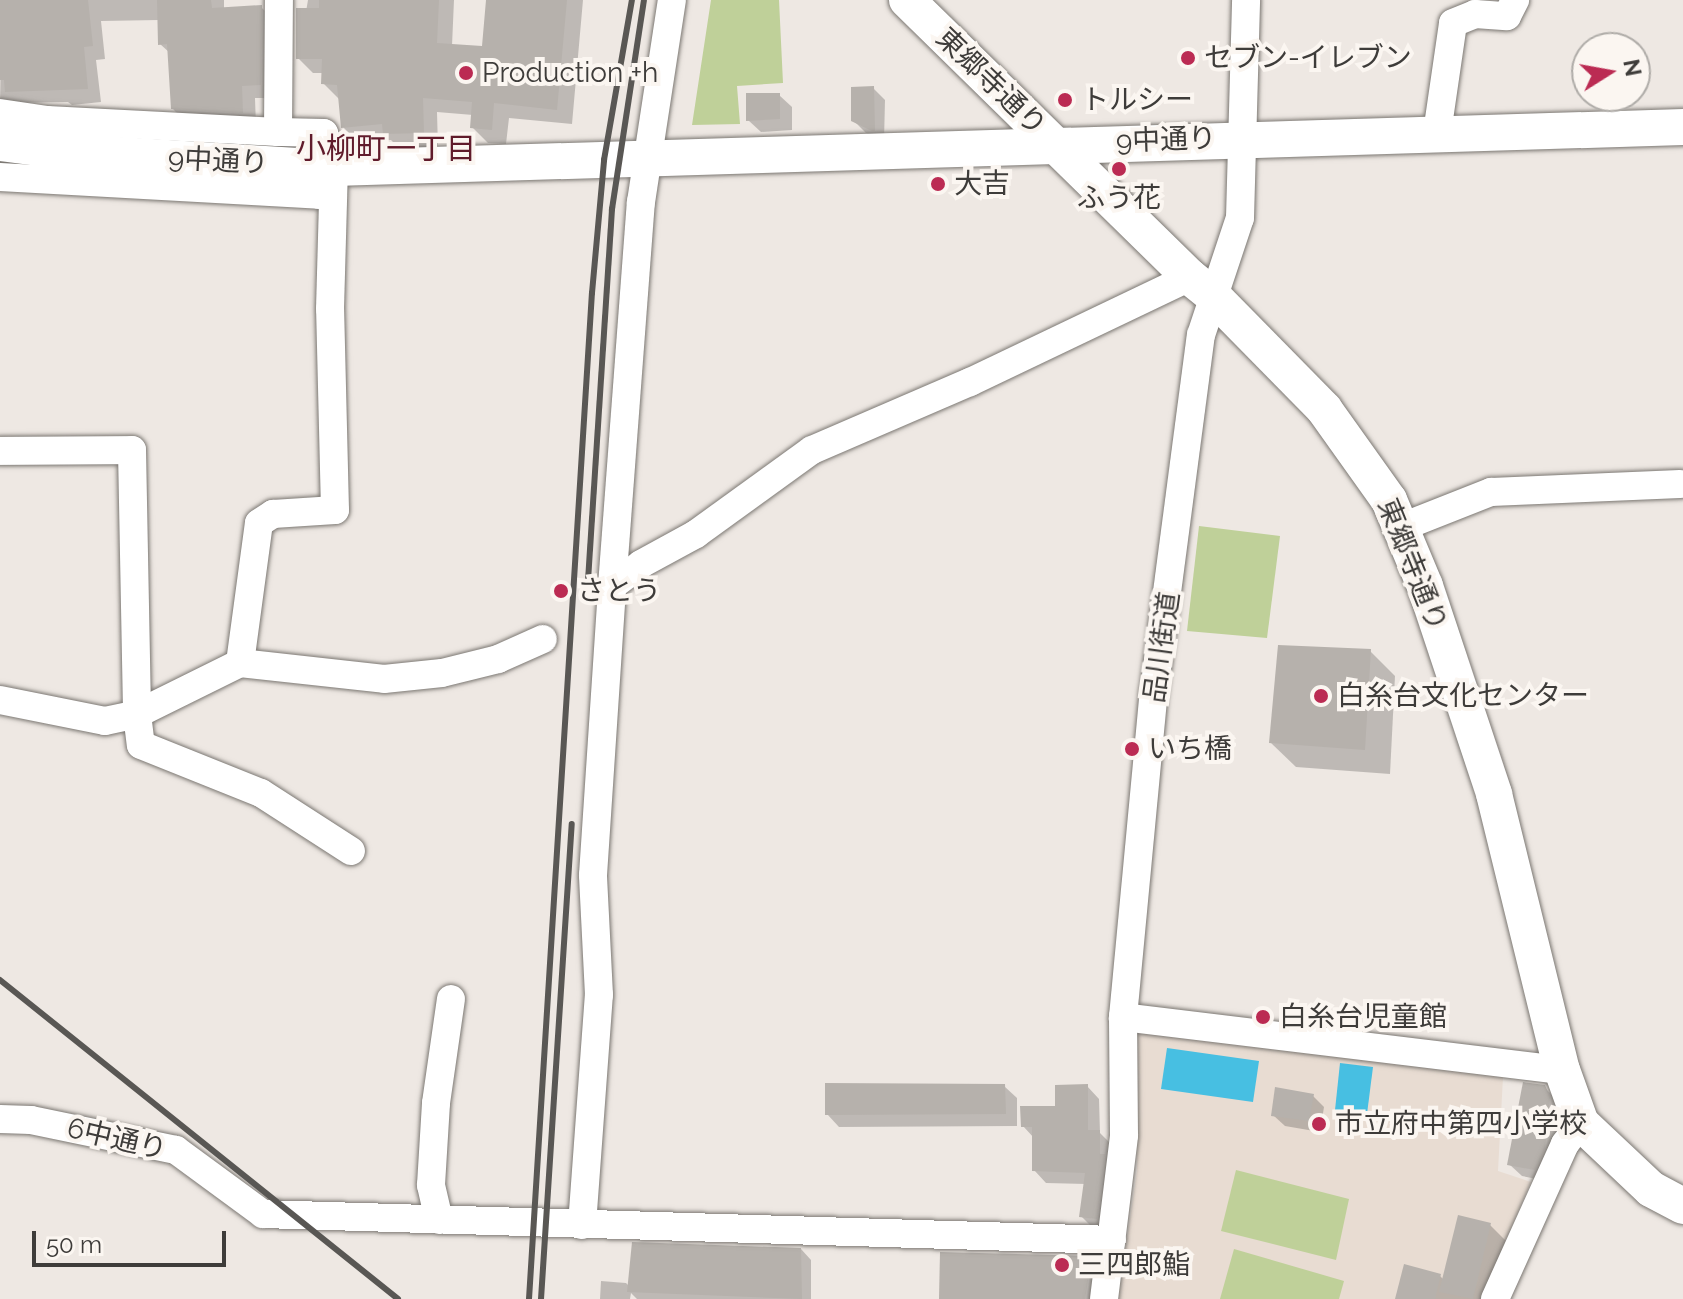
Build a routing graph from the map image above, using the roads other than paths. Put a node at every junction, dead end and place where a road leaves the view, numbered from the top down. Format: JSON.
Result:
{"nodes":[{"id":1,"x":279,"y":0,"type":"edge"},
{"id":2,"x":672,"y":0,"type":"edge"},
{"id":3,"x":907,"y":0,"type":"edge"},
{"id":4,"x":1246,"y":0,"type":"edge"},
{"id":5,"x":1515,"y":0,"type":"edge"},
{"id":6,"x":0,"y":113,"type":"edge"},
{"id":7,"x":1683,"y":127,"type":"edge"},
{"id":8,"x":278,"y":132,"type":"junction"},
{"id":9,"x":1437,"y":133,"type":"junction"},
{"id":10,"x":1244,"y":138,"type":"junction"},
{"id":11,"x":0,"y":143,"type":"edge"},
{"id":12,"x":1054,"y":143,"type":"junction"},
{"id":13,"x":649,"y":161,"type":"junction"},
{"id":14,"x":334,"y":168,"type":"junction"},
{"id":15,"x":0,"y":177,"type":"edge"},
{"id":16,"x":1201,"y":286,"type":"junction"},
{"id":17,"x":0,"y":451,"type":"edge"},
{"id":18,"x":1680,"y":484,"type":"dead end"},
{"id":19,"x":1402,"y":527,"type":"junction"},
{"id":20,"x":612,"y":586,"type":"junction"},
{"id":21,"x":543,"y":639,"type":"dead end"},
{"id":22,"x":240,"y":663,"type":"junction"},
{"id":23,"x":0,"y":700,"type":"edge"},
{"id":24,"x":137,"y":714,"type":"junction"},
{"id":25,"x":351,"y":851,"type":"dead end"},
{"id":26,"x":451,"y":999,"type":"dead end"},
{"id":27,"x":1123,"y":1017,"type":"junction"},
{"id":28,"x":1562,"y":1070,"type":"junction"},
{"id":29,"x":0,"y":1119,"type":"edge"},
{"id":30,"x":1581,"y":1123,"type":"junction"},
{"id":31,"x":1683,"y":1206,"type":"edge"},
{"id":32,"x":439,"y":1220,"type":"junction"},
{"id":33,"x":582,"y":1225,"type":"junction"},
{"id":34,"x":1112,"y":1240,"type":"junction"},
{"id":35,"x":1104,"y":1299,"type":"edge"},
{"id":36,"x":1495,"y":1299,"type":"edge"}],
"edges":[{"from":1,"to":8,"type":"street"},
{"from":2,"to":13,"type":"street"},
{"from":3,"to":12,"type":"street","name":"東郷寺通り"},
{"from":4,"to":10,"type":"street","name":"品川街道"},
{"from":5,"to":9,"type":"street"},
{"from":6,"to":8,"type":"street"},
{"from":7,"to":9,"type":"street","name":"9中通り"},
{"from":8,"to":14,"type":"street"},
{"from":9,"to":10,"type":"street","name":"9中通り"},
{"from":10,"to":12,"type":"street","name":"9中通り"},
{"from":10,"to":16,"type":"street","name":"品川街道"},
{"from":11,"to":14,"type":"street","name":"9中通り"},
{"from":12,"to":13,"type":"street","name":"9中通り"},
{"from":12,"to":16,"type":"street","name":"東郷寺通り"},
{"from":13,"to":14,"type":"street","name":"9中通り"},
{"from":13,"to":20,"type":"street"},
{"from":14,"to":15,"type":"street"},
{"from":14,"to":22,"type":"street"},
{"from":16,"to":19,"type":"street","name":"東郷寺通り"},
{"from":16,"to":20,"type":"street"},
{"from":16,"to":27,"type":"street","name":"品川街道"},
{"from":17,"to":24,"type":"street"},
{"from":18,"to":19,"type":"street"},
{"from":19,"to":28,"type":"street","name":"東郷寺通り"},
{"from":20,"to":33,"type":"street"},
{"from":21,"to":22,"type":"street"},
{"from":22,"to":24,"type":"street"},
{"from":23,"to":24,"type":"street"},
{"from":24,"to":25,"type":"street"},
{"from":26,"to":32,"type":"street"},
{"from":27,"to":28,"type":"street"},
{"from":27,"to":34,"type":"street","name":"品川街道"},
{"from":28,"to":30,"type":"street","name":"東郷寺通り"},
{"from":29,"to":32,"type":"street","name":"6中通り"},
{"from":30,"to":31,"type":"street","name":"東郷寺通り"},
{"from":30,"to":36,"type":"street"},
{"from":32,"to":33,"type":"street"},
{"from":33,"to":34,"type":"street"},
{"from":34,"to":35,"type":"street","name":"品川街道"}]}
